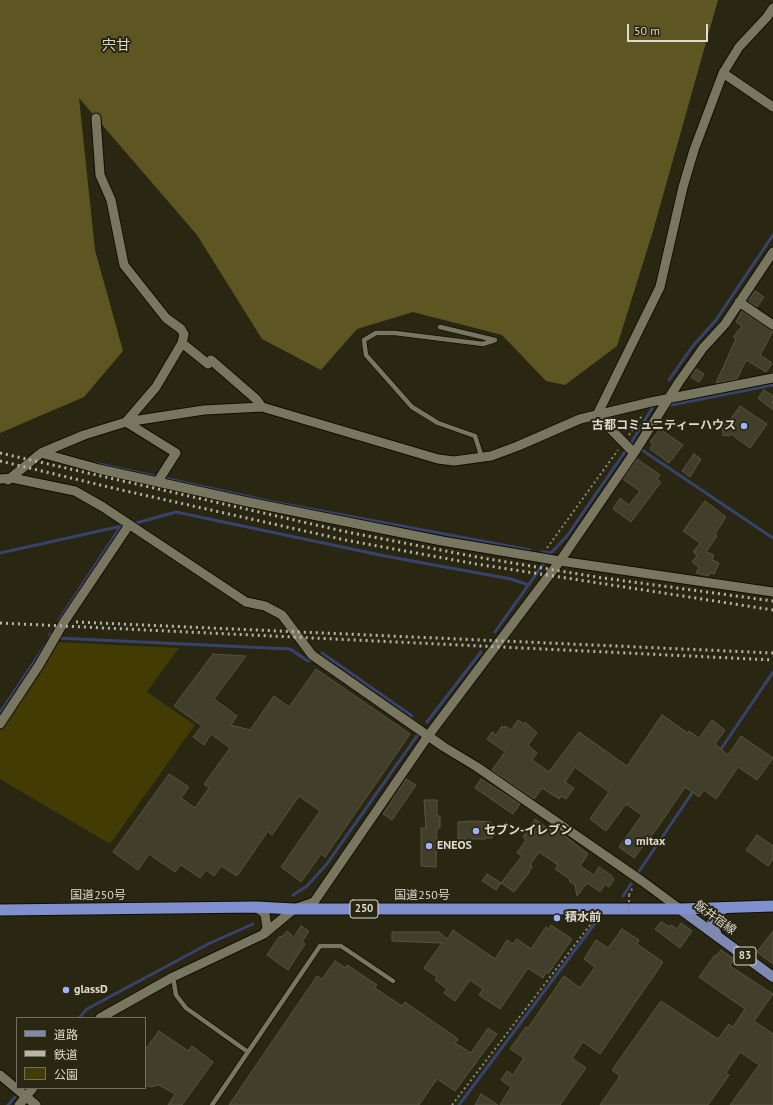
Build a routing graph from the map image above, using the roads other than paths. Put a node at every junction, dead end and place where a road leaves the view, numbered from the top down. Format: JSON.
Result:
{"nodes":[{"id":1,"x":773,"y":8,"type":"edge"},
{"id":2,"x":723,"y":73,"type":"junction"},
{"id":3,"x":773,"y":107,"type":"edge"},
{"id":4,"x":96,"y":118,"type":"dead end"},
{"id":5,"x":773,"y":252,"type":"edge"},
{"id":6,"x":739,"y":302,"type":"junction"},
{"id":7,"x":773,"y":325,"type":"edge"},
{"id":8,"x":440,"y":327,"type":"dead end"},
{"id":9,"x":182,"y":343,"type":"junction"},
{"id":10,"x":773,"y":378,"type":"edge"},
{"id":11,"x":669,"y":399,"type":"junction"},
{"id":12,"x":262,"y":408,"type":"junction"},
{"id":13,"x":597,"y":415,"type":"junction"},
{"id":14,"x":126,"y":422,"type":"junction"},
{"id":15,"x":630,"y":450,"type":"junction"},
{"id":16,"x":41,"y":453,"type":"junction"},
{"id":17,"x":482,"y":458,"type":"junction"},
{"id":18,"x":12,"y":478,"type":"junction"},
{"id":19,"x":160,"y":478,"type":"junction"},
{"id":20,"x":0,"y":479,"type":"edge"},
{"id":21,"x":0,"y":485,"type":"edge"},
{"id":22,"x":129,"y":525,"type":"junction"},
{"id":23,"x":552,"y":559,"type":"junction"},
{"id":24,"x":773,"y":592,"type":"edge"},
{"id":25,"x":0,"y":724,"type":"edge"},
{"id":26,"x":428,"y":736,"type":"junction"},
{"id":27,"x":773,"y":906,"type":"edge"},
{"id":28,"x":256,"y":907,"type":"junction"},
{"id":29,"x":728,"y":907,"type":"junction"},
{"id":30,"x":680,"y":909,"type":"junction"},
{"id":31,"x":0,"y":910,"type":"edge"},
{"id":32,"x":294,"y":910,"type":"junction"},
{"id":33,"x":264,"y":934,"type":"junction"},
{"id":34,"x":717,"y":936,"type":"junction"},
{"id":35,"x":173,"y":977,"type":"junction"},
{"id":36,"x":773,"y":977,"type":"edge"},
{"id":37,"x":393,"y":980,"type":"dead end"},
{"id":38,"x":102,"y":1017,"type":"edge"},
{"id":39,"x":248,"y":1052,"type":"junction"},
{"id":40,"x":0,"y":1075,"type":"edge"},
{"id":41,"x":16,"y":1089,"type":"edge"},
{"id":42,"x":17,"y":1089,"type":"edge"},
{"id":43,"x":32,"y":1089,"type":"edge"},
{"id":44,"x":26,"y":1097,"type":"junction"},
{"id":45,"x":20,"y":1105,"type":"edge"},
{"id":46,"x":36,"y":1105,"type":"edge"},
{"id":47,"x":212,"y":1105,"type":"edge"}],
"edges":[{"from":1,"to":2,"type":"street"},
{"from":2,"to":3,"type":"street"},
{"from":2,"to":13,"type":"street"},
{"from":4,"to":9,"type":"street"},
{"from":5,"to":6,"type":"street"},
{"from":6,"to":7,"type":"street"},
{"from":6,"to":11,"type":"street"},
{"from":8,"to":17,"type":"lane"},
{"from":9,"to":12,"type":"street"},
{"from":9,"to":14,"type":"street"},
{"from":10,"to":11,"type":"street"},
{"from":11,"to":13,"type":"street"},
{"from":11,"to":15,"type":"street"},
{"from":12,"to":14,"type":"street"},
{"from":12,"to":17,"type":"street"},
{"from":13,"to":15,"type":"street"},
{"from":13,"to":17,"type":"street"},
{"from":14,"to":16,"type":"street"},
{"from":14,"to":19,"type":"street"},
{"from":15,"to":23,"type":"street"},
{"from":16,"to":18,"type":"street"},
{"from":16,"to":19,"type":"street"},
{"from":18,"to":20,"type":"street"},
{"from":18,"to":21,"type":"street"},
{"from":18,"to":22,"type":"street"},
{"from":19,"to":23,"type":"street"},
{"from":22,"to":25,"type":"street"},
{"from":22,"to":26,"type":"street"},
{"from":23,"to":24,"type":"street"},
{"from":23,"to":26,"type":"street"},
{"from":26,"to":30,"type":"street"},
{"from":26,"to":32,"type":"street"},
{"from":27,"to":29,"type":"highway","name":"国道250号","number":"250"},
{"from":28,"to":31,"type":"highway","name":"国道250号","number":"250"},
{"from":28,"to":32,"type":"highway","name":"国道250号","number":"250"},
{"from":28,"to":33,"type":"street"},
{"from":29,"to":30,"type":"highway","name":"国道250号","number":"250"},
{"from":29,"to":34,"type":"main road"},
{"from":30,"to":32,"type":"highway","name":"国道250号","number":"250"},
{"from":30,"to":34,"type":"main road","name":"飯井宿線","number":"83"},
{"from":32,"to":33,"type":"street"},
{"from":33,"to":35,"type":"street"},
{"from":34,"to":36,"type":"main road","name":"飯井宿線","number":"83"},
{"from":35,"to":38,"type":"street"},
{"from":35,"to":39,"type":"lane"},
{"from":37,"to":39,"type":"lane"},
{"from":39,"to":47,"type":"lane"},
{"from":40,"to":41,"type":"street"},
{"from":42,"to":44,"type":"street"},
{"from":43,"to":44,"type":"street"},
{"from":44,"to":45,"type":"street"},
{"from":44,"to":46,"type":"street"}]}
